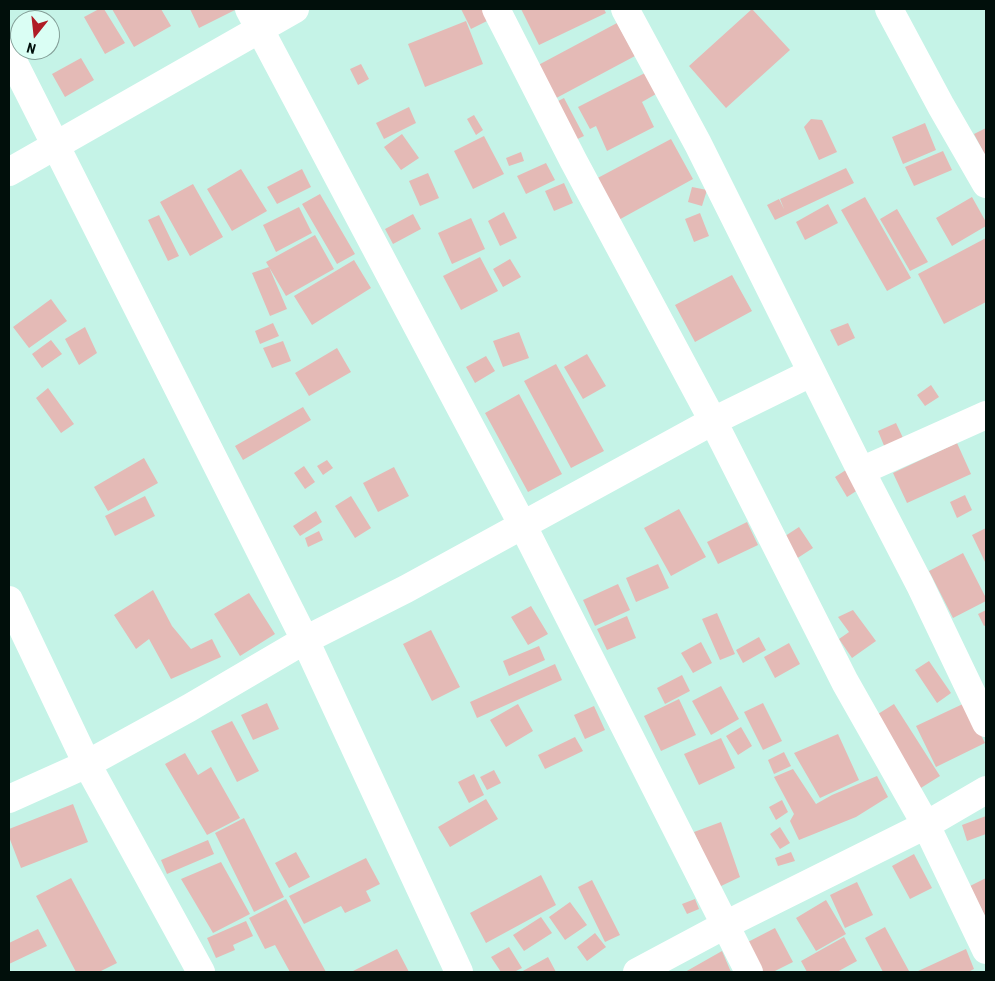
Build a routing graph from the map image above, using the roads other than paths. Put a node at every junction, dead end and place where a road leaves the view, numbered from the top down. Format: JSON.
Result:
{"nodes":[{"id":1,"x":295,"y":9,"type":"edge"},
{"id":2,"x":496,"y":9,"type":"edge"},
{"id":3,"x":626,"y":9,"type":"edge"},
{"id":4,"x":888,"y":9,"type":"edge"},
{"id":5,"x":254,"y":18,"type":"edge"},
{"id":6,"x":9,"y":53,"type":"edge"},
{"id":7,"x":55,"y":145,"type":"junction"},
{"id":8,"x":9,"y":172,"type":"edge"},
{"id":9,"x":986,"y":184,"type":"edge"},
{"id":10,"x":811,"y":373,"type":"junction"},
{"id":11,"x":986,"y":415,"type":"edge"},
{"id":12,"x":713,"y":420,"type":"junction"},
{"id":13,"x":861,"y":471,"type":"junction"},
{"id":14,"x":522,"y":524,"type":"junction"},
{"id":15,"x":9,"y":600,"type":"edge"},
{"id":16,"x":305,"y":640,"type":"junction"},
{"id":17,"x":986,"y":723,"type":"edge"},
{"id":18,"x":87,"y":764,"type":"junction"},
{"id":19,"x":986,"y":790,"type":"edge"},
{"id":20,"x":9,"y":799,"type":"edge"},
{"id":21,"x":926,"y":825,"type":"junction"},
{"id":22,"x":726,"y":925,"type":"junction"},
{"id":23,"x":986,"y":950,"type":"edge"},
{"id":24,"x":201,"y":972,"type":"edge"},
{"id":25,"x":459,"y":972,"type":"edge"},
{"id":26,"x":637,"y":972,"type":"edge"},
{"id":27,"x":749,"y":972,"type":"edge"}],
"edges":[{"from":1,"to":5,"type":"street"},
{"from":2,"to":12,"type":"street"},
{"from":3,"to":10,"type":"street"},
{"from":4,"to":9,"type":"street"},
{"from":5,"to":7,"type":"street"},
{"from":5,"to":14,"type":"street"},
{"from":6,"to":7,"type":"street"},
{"from":7,"to":8,"type":"street"},
{"from":7,"to":16,"type":"street"},
{"from":10,"to":12,"type":"street"},
{"from":10,"to":13,"type":"street"},
{"from":11,"to":13,"type":"street"},
{"from":12,"to":14,"type":"street"},
{"from":12,"to":21,"type":"street"},
{"from":13,"to":17,"type":"street"},
{"from":14,"to":16,"type":"street"},
{"from":14,"to":22,"type":"street"},
{"from":15,"to":18,"type":"street"},
{"from":16,"to":18,"type":"street"},
{"from":16,"to":25,"type":"street"},
{"from":18,"to":20,"type":"street"},
{"from":18,"to":24,"type":"street"},
{"from":19,"to":21,"type":"street"},
{"from":21,"to":22,"type":"street"},
{"from":21,"to":23,"type":"street"},
{"from":22,"to":26,"type":"street"},
{"from":22,"to":27,"type":"street"}]}
